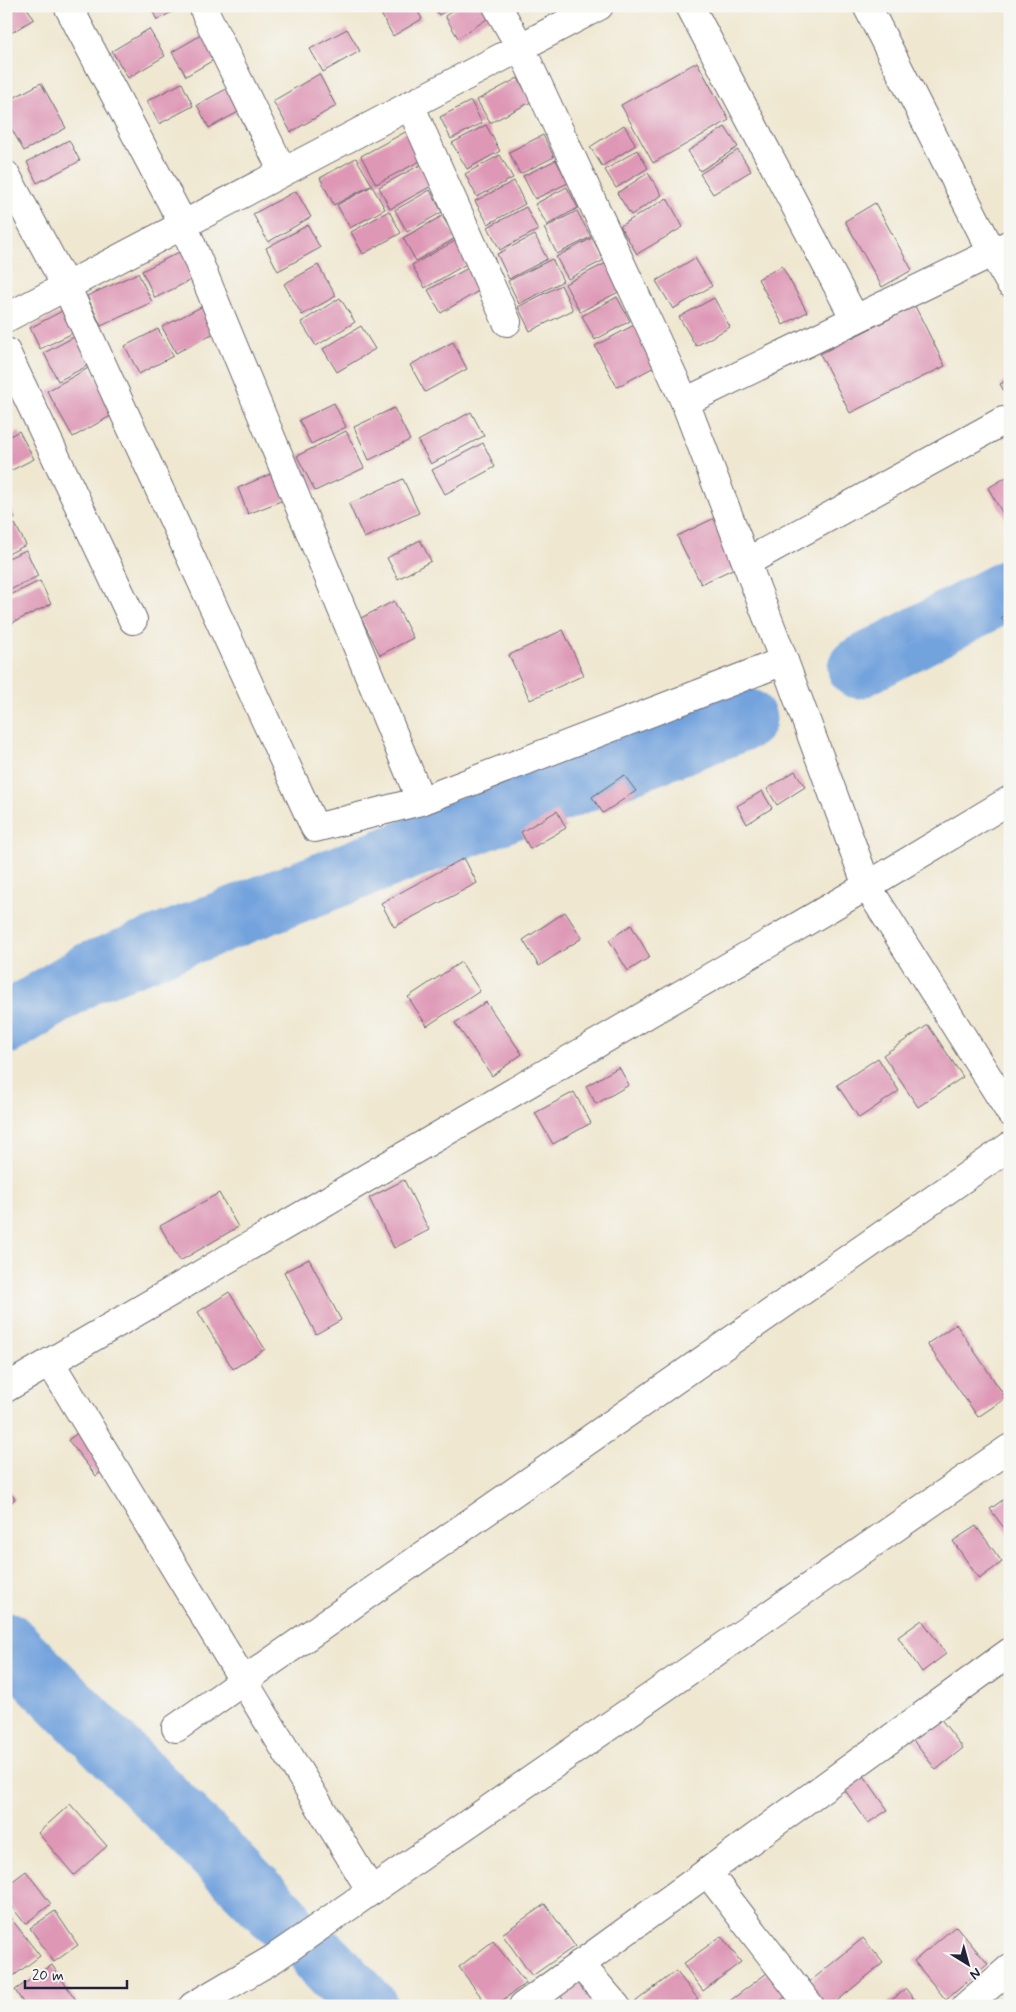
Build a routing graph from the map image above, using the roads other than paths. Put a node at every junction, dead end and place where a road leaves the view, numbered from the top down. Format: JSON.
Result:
{"nodes":[{"id":1,"x":68,"y":6,"type":"edge"},
{"id":2,"x":497,"y":6,"type":"edge"},
{"id":3,"x":599,"y":6,"type":"edge"},
{"id":4,"x":690,"y":6,"type":"edge"},
{"id":5,"x":867,"y":6,"type":"edge"},
{"id":6,"x":204,"y":12,"type":"dead end"},
{"id":7,"x":521,"y":48,"type":"junction"},
{"id":8,"x":410,"y":105,"type":"junction"},
{"id":9,"x":283,"y":172,"type":"junction"},
{"id":10,"x":6,"y":175,"type":"edge"},
{"id":11,"x":183,"y":224,"type":"junction"},
{"id":12,"x":1001,"y":248,"type":"edge"},
{"id":13,"x":1010,"y":283,"type":"edge"},
{"id":14,"x":66,"y":286,"type":"junction"},
{"id":15,"x":6,"y":318,"type":"edge"},
{"id":16,"x":855,"y":319,"type":"junction"},
{"id":17,"x":507,"y":322,"type":"dead end"},
{"id":18,"x":6,"y":352,"type":"edge"},
{"id":19,"x":685,"y":402,"type":"junction"},
{"id":20,"x":1003,"y":421,"type":"dead end"},
{"id":21,"x":747,"y":562,"type":"junction"},
{"id":22,"x":133,"y":620,"type":"dead end"},
{"id":23,"x":784,"y":661,"type":"junction"},
{"id":24,"x":1010,"y":800,"type":"edge"},
{"id":25,"x":421,"y":801,"type":"junction"},
{"id":26,"x":867,"y":886,"type":"junction"},
{"id":27,"x":1010,"y":1112,"type":"edge"},
{"id":28,"x":1010,"y":1146,"type":"edge"},
{"id":29,"x":50,"y":1362,"type":"junction"},
{"id":30,"x":6,"y":1388,"type":"edge"},
{"id":31,"x":1010,"y":1448,"type":"edge"},
{"id":32,"x":1010,"y":1652,"type":"edge"},
{"id":33,"x":244,"y":1680,"type":"junction"},
{"id":34,"x":176,"y":1728,"type":"dead end"},
{"id":35,"x":707,"y":1872,"type":"junction"},
{"id":36,"x":371,"y":1891,"type":"junction"},
{"id":37,"x":580,"y":1964,"type":"junction"},
{"id":38,"x":1010,"y":1968,"type":"edge"},
{"id":39,"x":192,"y":2006,"type":"edge"},
{"id":40,"x":523,"y":2006,"type":"edge"},
{"id":41,"x":616,"y":2006,"type":"edge"},
{"id":42,"x":810,"y":2006,"type":"edge"},
{"id":43,"x":966,"y":2006,"type":"edge"}],
"edges":[{"from":1,"to":11,"type":"street"},
{"from":2,"to":7,"type":"street"},
{"from":3,"to":7,"type":"street"},
{"from":4,"to":16,"type":"street"},
{"from":5,"to":12,"type":"street"},
{"from":6,"to":9,"type":"street"},
{"from":7,"to":8,"type":"street"},
{"from":7,"to":19,"type":"street"},
{"from":8,"to":9,"type":"street"},
{"from":8,"to":17,"type":"street"},
{"from":9,"to":11,"type":"street"},
{"from":10,"to":14,"type":"street"},
{"from":11,"to":14,"type":"street"},
{"from":11,"to":25,"type":"street"},
{"from":12,"to":13,"type":"street"},
{"from":12,"to":16,"type":"street"},
{"from":14,"to":15,"type":"street"},
{"from":14,"to":25,"type":"street"},
{"from":16,"to":19,"type":"street"},
{"from":18,"to":22,"type":"street"},
{"from":19,"to":21,"type":"street"},
{"from":20,"to":21,"type":"street"},
{"from":21,"to":23,"type":"street"},
{"from":23,"to":25,"type":"street"},
{"from":23,"to":26,"type":"street"},
{"from":24,"to":26,"type":"street"},
{"from":26,"to":27,"type":"street"},
{"from":26,"to":29,"type":"street"},
{"from":28,"to":33,"type":"street"},
{"from":29,"to":30,"type":"street"},
{"from":29,"to":33,"type":"street"},
{"from":31,"to":36,"type":"street"},
{"from":32,"to":35,"type":"street"},
{"from":33,"to":34,"type":"street"},
{"from":33,"to":36,"type":"street"},
{"from":35,"to":37,"type":"street"},
{"from":35,"to":42,"type":"street"},
{"from":36,"to":39,"type":"street"},
{"from":37,"to":40,"type":"street"},
{"from":37,"to":41,"type":"street"},
{"from":38,"to":43,"type":"street"}]}
